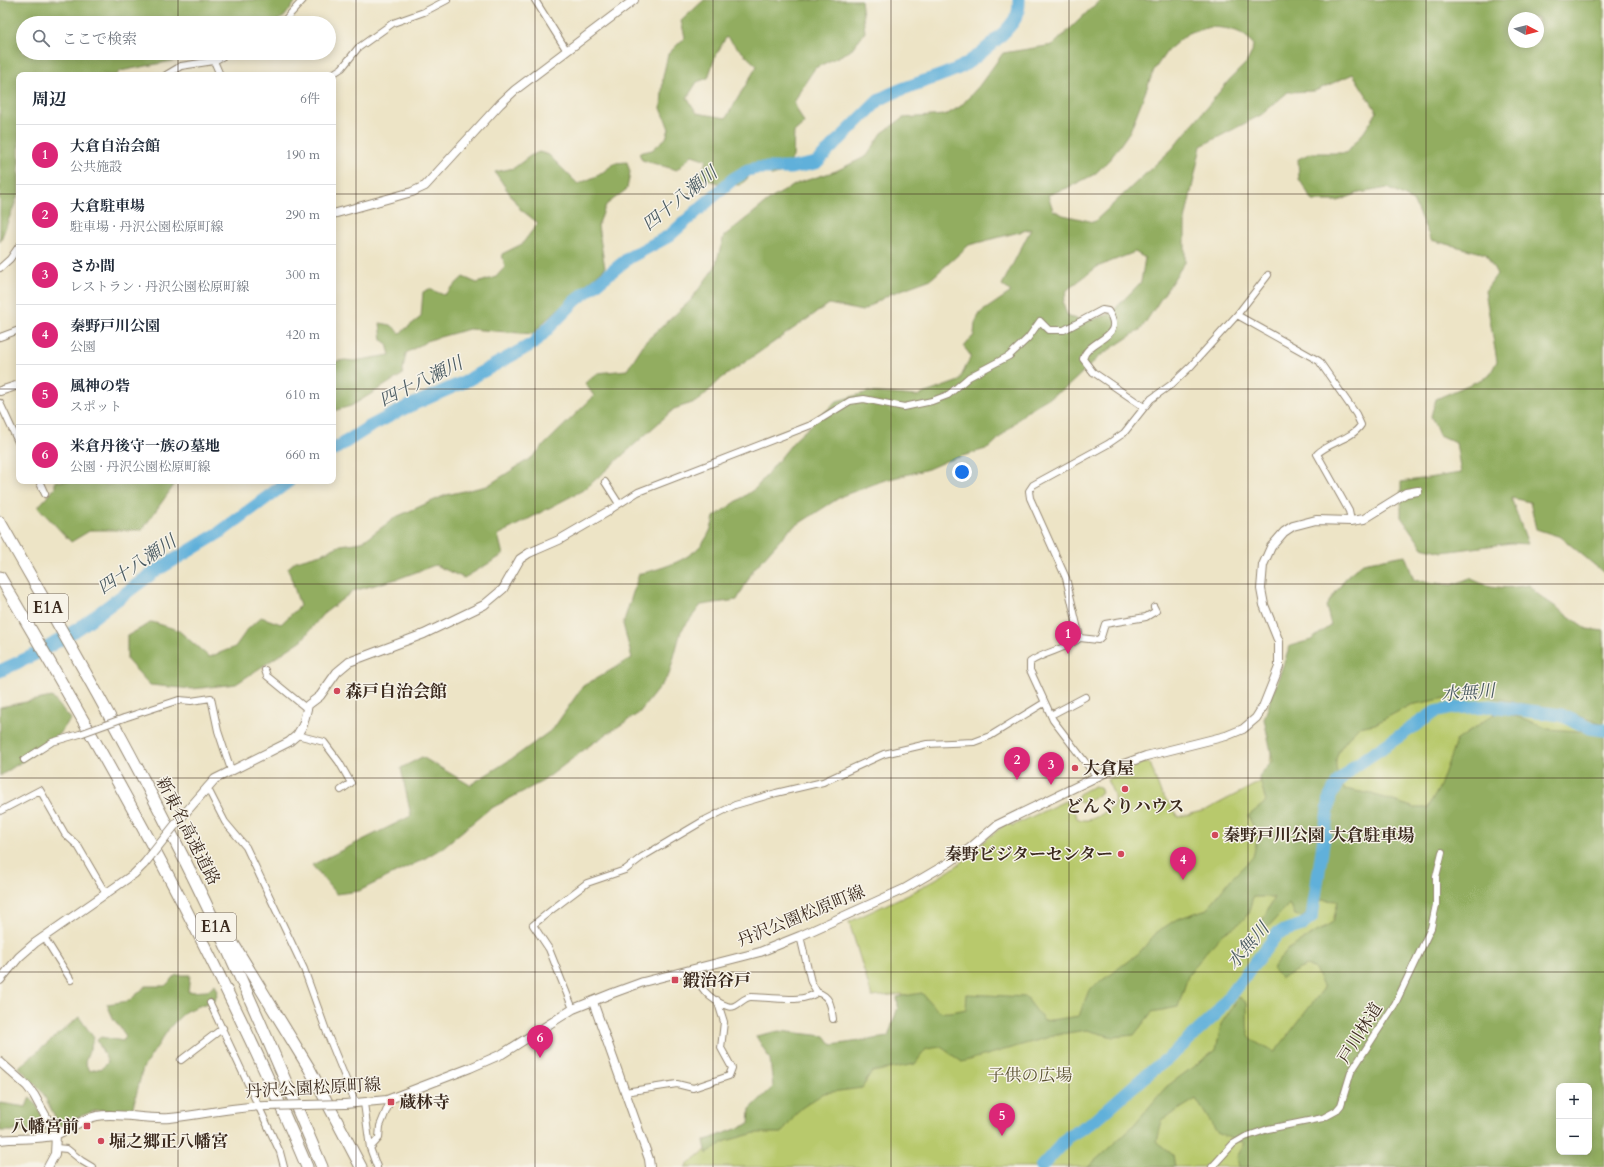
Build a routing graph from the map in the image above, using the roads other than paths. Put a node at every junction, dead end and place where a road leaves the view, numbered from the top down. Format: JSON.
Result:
{"nodes":[{"id":1,"x":303,"y":0,"type":"edge"},
{"id":2,"x":447,"y":0,"type":"edge"},
{"id":3,"x":535,"y":0,"type":"edge"},
{"id":4,"x":634,"y":0,"type":"edge"},
{"id":5,"x":288,"y":16,"type":"edge"},
{"id":6,"x":567,"y":51,"type":"junction"},
{"id":7,"x":214,"y":61,"type":"joint"},
{"id":8,"x":171,"y":72,"type":"edge"},
{"id":9,"x":219,"y":72,"type":"edge"},
{"id":10,"x":336,"y":72,"type":"edge"},
{"id":11,"x":336,"y":213,"type":"edge"},
{"id":12,"x":16,"y":255,"type":"edge"},
{"id":13,"x":0,"y":268,"type":"edge"},
{"id":14,"x":1268,"y":275,"type":"dead end"},
{"id":15,"x":1237,"y":315,"type":"junction"},
{"id":16,"x":16,"y":331,"type":"edge"},
{"id":17,"x":0,"y":337,"type":"edge"},
{"id":18,"x":16,"y":386,"type":"edge"},
{"id":19,"x":0,"y":391,"type":"edge"},
{"id":20,"x":0,"y":403,"type":"edge"},
{"id":21,"x":1144,"y":407,"type":"junction"},
{"id":22,"x":16,"y":438,"type":"edge"},
{"id":23,"x":605,"y":482,"type":"dead end"},
{"id":24,"x":41,"y":484,"type":"edge"},
{"id":25,"x":1418,"y":491,"type":"dead end"},
{"id":26,"x":46,"y":494,"type":"dead end"},
{"id":27,"x":619,"y":504,"type":"junction"},
{"id":28,"x":607,"y":512,"type":"joint"},
{"id":29,"x":1351,"y":521,"type":"junction"},
{"id":30,"x":0,"y":522,"type":"edge"},
{"id":31,"x":0,"y":577,"type":"edge"},
{"id":32,"x":1154,"y":607,"type":"dead end"},
{"id":33,"x":1080,"y":638,"type":"junction"},
{"id":34,"x":265,"y":670,"type":"dead end"},
{"id":35,"x":1085,"y":697,"type":"dead end"},
{"id":36,"x":1044,"y":703,"type":"junction"},
{"id":37,"x":306,"y":708,"type":"junction"},
{"id":38,"x":1051,"y":715,"type":"junction"},
{"id":39,"x":297,"y":735,"type":"junction"},
{"id":40,"x":24,"y":760,"type":"dead end"},
{"id":41,"x":231,"y":770,"type":"junction"},
{"id":42,"x":1098,"y":776,"type":"junction"},
{"id":43,"x":207,"y":787,"type":"junction"},
{"id":44,"x":341,"y":790,"type":"dead end"},
{"id":45,"x":0,"y":811,"type":"edge"},
{"id":46,"x":1442,"y":852,"type":"dead end"},
{"id":47,"x":194,"y":880,"type":"junction"},
{"id":48,"x":106,"y":894,"type":"junction"},
{"id":49,"x":800,"y":936,"type":"junction"},
{"id":50,"x":44,"y":937,"type":"junction"},
{"id":51,"x":694,"y":969,"type":"junction"},
{"id":52,"x":0,"y":980,"type":"edge"},
{"id":53,"x":71,"y":980,"type":"dead end"},
{"id":54,"x":817,"y":992,"type":"junction"},
{"id":55,"x":717,"y":1000,"type":"junction"},
{"id":56,"x":593,"y":1002,"type":"junction"},
{"id":57,"x":210,"y":1003,"type":"dead end"},
{"id":58,"x":573,"y":1010,"type":"junction"},
{"id":59,"x":833,"y":1019,"type":"dead end"},
{"id":60,"x":223,"y":1028,"type":"junction"},
{"id":61,"x":181,"y":1060,"type":"dead end"},
{"id":62,"x":0,"y":1062,"type":"edge"},
{"id":63,"x":625,"y":1092,"type":"junction"},
{"id":64,"x":391,"y":1099,"type":"junction"},
{"id":65,"x":360,"y":1104,"type":"junction"},
{"id":66,"x":258,"y":1106,"type":"junction"},
{"id":67,"x":54,"y":1132,"type":"junction"},
{"id":68,"x":0,"y":1140,"type":"edge"},
{"id":69,"x":56,"y":1148,"type":"junction"},
{"id":70,"x":370,"y":1148,"type":"junction"},
{"id":71,"x":48,"y":1167,"type":"edge"},
{"id":72,"x":92,"y":1167,"type":"edge"},
{"id":73,"x":284,"y":1167,"type":"edge"},
{"id":74,"x":307,"y":1167,"type":"edge"},
{"id":75,"x":322,"y":1167,"type":"edge"},
{"id":76,"x":361,"y":1167,"type":"edge"},
{"id":77,"x":377,"y":1167,"type":"edge"},
{"id":78,"x":650,"y":1167,"type":"edge"},
{"id":79,"x":1212,"y":1167,"type":"edge"}],
"edges":[{"from":1,"to":5,"type":"street"},
{"from":2,"to":10,"type":"street"},
{"from":3,"to":6,"type":"street"},
{"from":4,"to":6,"type":"main road"},
{"from":6,"to":11,"type":"main road"},
{"from":7,"to":8,"type":"street"},
{"from":7,"to":9,"type":"street"},
{"from":12,"to":13,"type":"street"},
{"from":14,"to":15,"type":"street"},
{"from":15,"to":21,"type":"street"},
{"from":15,"to":29,"type":"street"},
{"from":16,"to":17,"type":"street"},
{"from":18,"to":19,"type":"main road"},
{"from":20,"to":22,"type":"street"},
{"from":21,"to":27,"type":"street"},
{"from":21,"to":33,"type":"street"},
{"from":23,"to":27,"type":"street"},
{"from":24,"to":26,"type":"street"},
{"from":25,"to":29,"type":"main road","name":"丹沢公園松原町線"},
{"from":27,"to":28,"type":"street"},
{"from":28,"to":37,"type":"main road"},
{"from":29,"to":42,"type":"main road","name":"丹沢公園松原町線"},
{"from":30,"to":47,"type":"highway","name":"新東名高速道路","number":"E1A"},
{"from":31,"to":74,"type":"highway","number":"E1A"},
{"from":32,"to":33,"type":"street"},
{"from":33,"to":36,"type":"street"},
{"from":34,"to":37,"type":"street"},
{"from":35,"to":38,"type":"street"},
{"from":36,"to":38,"type":"street"},
{"from":36,"to":58,"type":"street"},
{"from":37,"to":39,"type":"main road"},
{"from":38,"to":42,"type":"street"},
{"from":39,"to":41,"type":"main road"},
{"from":39,"to":44,"type":"street"},
{"from":40,"to":41,"type":"street","bridge":true},
{"from":41,"to":43,"type":"main road"},
{"from":42,"to":49,"type":"main road","name":"丹沢公園松原町線"},
{"from":43,"to":48,"type":"main road","bridge":true},
{"from":43,"to":65,"type":"street"},
{"from":45,"to":48,"type":"street"},
{"from":46,"to":79,"type":"street","name":"戸川林道"},
{"from":47,"to":75,"type":"highway","name":"新東名高速道路","number":"E1A"},
{"from":47,"to":76,"type":"highway"},
{"from":48,"to":50,"type":"main road"},
{"from":49,"to":51,"type":"main road","name":"丹沢公園松原町線"},
{"from":49,"to":54,"type":"street"},
{"from":50,"to":52,"type":"main road"},
{"from":50,"to":53,"type":"street"},
{"from":51,"to":55,"type":"street"},
{"from":51,"to":56,"type":"main road","name":"丹沢公園松原町線"},
{"from":54,"to":55,"type":"street"},
{"from":54,"to":59,"type":"street"},
{"from":55,"to":63,"type":"street"},
{"from":56,"to":58,"type":"main road","name":"丹沢公園松原町線"},
{"from":56,"to":63,"type":"main road"},
{"from":57,"to":60,"type":"street"},
{"from":58,"to":64,"type":"main road","name":"丹沢公園松原町線"},
{"from":60,"to":61,"type":"street"},
{"from":60,"to":66,"type":"street"},
{"from":62,"to":67,"type":"main road"},
{"from":63,"to":78,"type":"main road"},
{"from":64,"to":65,"type":"main road","name":"丹沢公園松原町線"},
{"from":64,"to":70,"type":"street"},
{"from":65,"to":66,"type":"main road","name":"丹沢公園松原町線","bridge":true},
{"from":65,"to":70,"type":"street"},
{"from":66,"to":67,"type":"main road","name":"丹沢公園松原町線"},
{"from":66,"to":73,"type":"street"},
{"from":67,"to":68,"type":"main road","name":"丹沢公園松原町線"},
{"from":67,"to":69,"type":"main road"},
{"from":69,"to":71,"type":"main road"},
{"from":69,"to":72,"type":"street"},
{"from":70,"to":77,"type":"street"}]}
